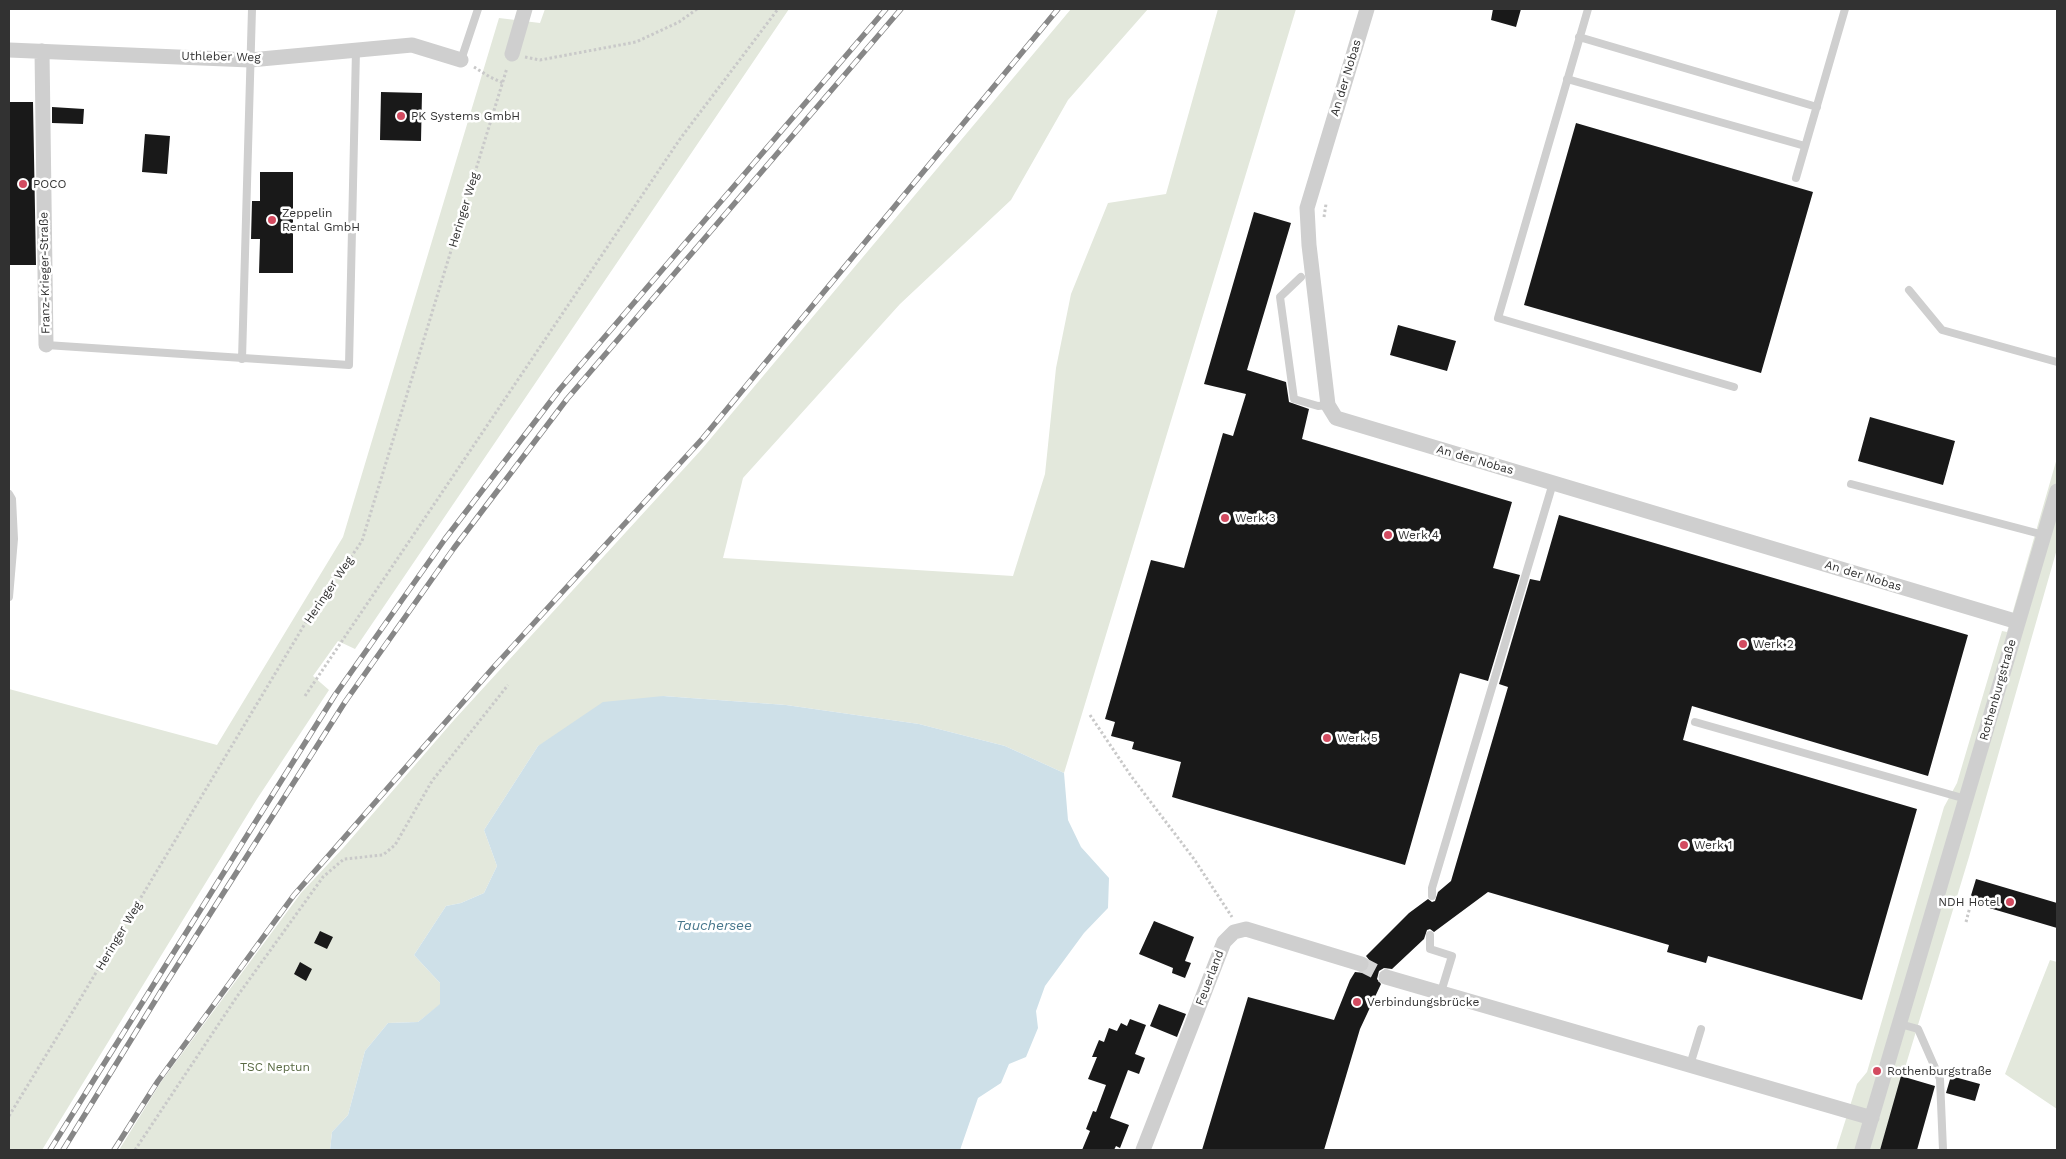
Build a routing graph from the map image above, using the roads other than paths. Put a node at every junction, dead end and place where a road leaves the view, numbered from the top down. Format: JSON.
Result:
{"nodes":[{"id":1,"x":252,"y":9,"type":"edge"},
{"id":2,"x":478,"y":9,"type":"edge"},
{"id":3,"x":525,"y":9,"type":"edge"},
{"id":4,"x":1367,"y":9,"type":"edge"},
{"id":5,"x":1588,"y":9,"type":"edge"},
{"id":6,"x":1845,"y":9,"type":"edge"},
{"id":7,"x":1579,"y":37,"type":"junction"},
{"id":8,"x":9,"y":50,"type":"edge"},
{"id":9,"x":356,"y":50,"type":"junction"},
{"id":10,"x":42,"y":51,"type":"junction"},
{"id":11,"x":512,"y":54,"type":"road end"},
{"id":12,"x":250,"y":60,"type":"junction"},
{"id":13,"x":461,"y":60,"type":"joint"},
{"id":14,"x":1567,"y":79,"type":"junction"},
{"id":15,"x":1817,"y":106,"type":"junction"},
{"id":16,"x":1805,"y":146,"type":"junction"},
{"id":17,"x":1796,"y":178,"type":"dead end"},
{"id":18,"x":1301,"y":277,"type":"dead end"},
{"id":19,"x":1909,"y":290,"type":"dead end"},
{"id":20,"x":46,"y":345,"type":"joint"},
{"id":21,"x":242,"y":359,"type":"junction"},
{"id":22,"x":2057,"y":362,"type":"edge"},
{"id":23,"x":1734,"y":387,"type":"dead end"},
{"id":24,"x":1328,"y":405,"type":"junction"},
{"id":25,"x":1553,"y":483,"type":"junction"},
{"id":26,"x":1851,"y":484,"type":"dead end"},
{"id":27,"x":2057,"y":491,"type":"edge"},
{"id":28,"x":9,"y":494,"type":"edge"},
{"id":29,"x":2049,"y":532,"type":"edge"},
{"id":30,"x":9,"y":597,"type":"edge"},
{"id":31,"x":2018,"y":622,"type":"junction"},
{"id":32,"x":1695,"y":722,"type":"dead end"},
{"id":33,"x":1966,"y":799,"type":"junction"},
{"id":34,"x":1432,"y":896,"type":"dead end"},
{"id":35,"x":1430,"y":935,"type":"dead end"},
{"id":36,"x":1361,"y":964,"type":"tunnel mouth"},
{"id":37,"x":1386,"y":977,"type":"tunnel mouth"},
{"id":38,"x":1441,"y":992,"type":"junction"},
{"id":39,"x":1900,"y":1024,"type":"junction"},
{"id":40,"x":1701,"y":1029,"type":"dead end"},
{"id":41,"x":1690,"y":1065,"type":"junction"},
{"id":42,"x":1872,"y":1118,"type":"junction"},
{"id":43,"x":1143,"y":1150,"type":"edge"},
{"id":44,"x":1862,"y":1150,"type":"edge"},
{"id":45,"x":1943,"y":1150,"type":"edge"}],
"edges":[{"from":1,"to":12,"type":"lane"},
{"from":2,"to":13,"type":"lane"},
{"from":3,"to":11,"type":"street"},
{"from":4,"to":24,"type":"street","name":"An der Nobas"},
{"from":5,"to":7,"type":"lane"},
{"from":6,"to":15,"type":"lane"},
{"from":7,"to":14,"type":"lane"},
{"from":7,"to":15,"type":"lane"},
{"from":8,"to":10,"type":"street","name":"Uthleber Weg"},
{"from":9,"to":12,"type":"street","name":"Uthleber Weg"},
{"from":9,"to":13,"type":"street","name":"Uthleber Weg"},
{"from":9,"to":21,"type":"lane"},
{"from":10,"to":12,"type":"street","name":"Uthleber Weg"},
{"from":10,"to":20,"type":"street","name":"Franz-Krieger-Straße"},
{"from":12,"to":21,"type":"lane"},
{"from":14,"to":16,"type":"lane"},
{"from":14,"to":23,"type":"lane"},
{"from":15,"to":16,"type":"lane"},
{"from":16,"to":17,"type":"lane"},
{"from":18,"to":24,"type":"lane"},
{"from":19,"to":22,"type":"lane"},
{"from":20,"to":21,"type":"lane"},
{"from":24,"to":25,"type":"street","name":"An der Nobas"},
{"from":25,"to":31,"type":"street","name":"An der Nobas"},
{"from":25,"to":34,"type":"lane"},
{"from":26,"to":29,"type":"lane"},
{"from":27,"to":29,"type":"street","name":"Rothenburgstraße"},
{"from":28,"to":30,"type":"lane"},
{"from":29,"to":31,"type":"street","name":"Rothenburgstraße"},
{"from":31,"to":33,"type":"street","name":"Rothenburgstraße"},
{"from":32,"to":33,"type":"lane"},
{"from":33,"to":39,"type":"street","name":"Rothenburgstraße"},
{"from":35,"to":38,"type":"lane"},
{"from":36,"to":43,"type":"street","name":"Feuerland"},
{"from":37,"to":38,"type":"street"},
{"from":38,"to":41,"type":"street"},
{"from":39,"to":42,"type":"street","name":"Rothenburgstraße"},
{"from":39,"to":45,"type":"lane"},
{"from":40,"to":41,"type":"lane"},
{"from":41,"to":42,"type":"street"},
{"from":42,"to":44,"type":"street","name":"Rothenburgstraße"}]}
